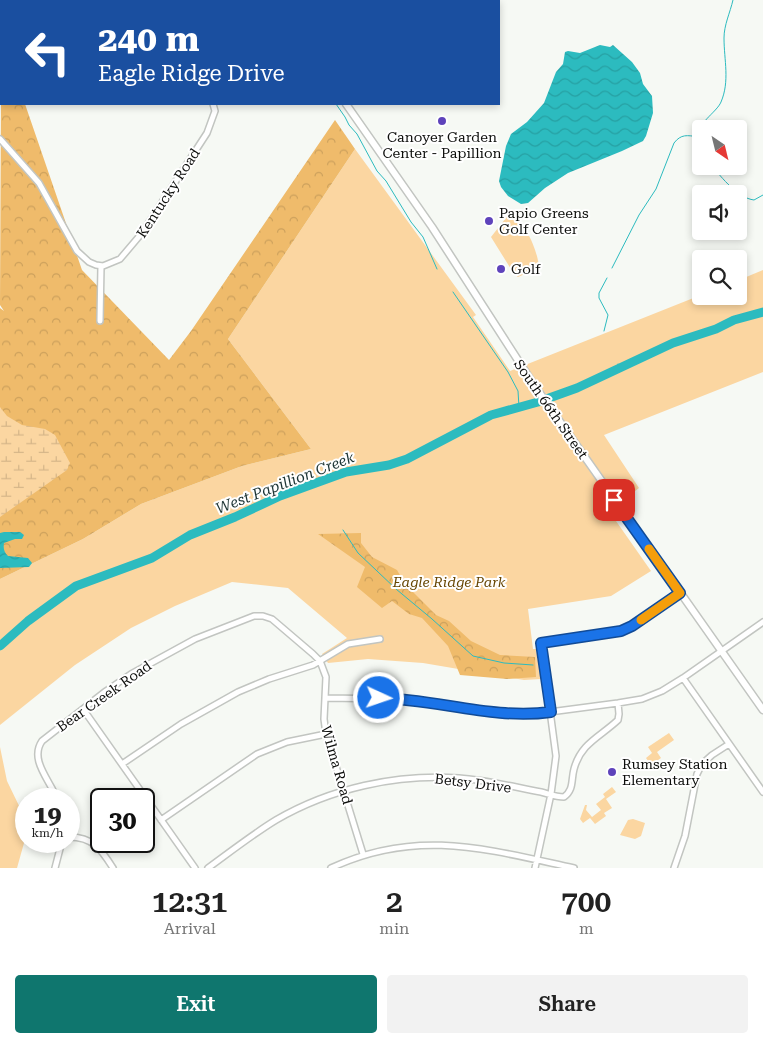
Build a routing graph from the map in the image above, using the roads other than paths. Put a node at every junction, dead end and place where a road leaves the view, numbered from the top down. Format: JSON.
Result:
{"nodes":[{"id":1,"x":213,"y":105,"type":"edge"},
{"id":2,"x":347,"y":105,"type":"edge"},
{"id":3,"x":0,"y":139,"type":"edge"},
{"id":4,"x":101,"y":266,"type":"junction"},
{"id":5,"x":100,"y":321,"type":"dead end"},
{"id":6,"x":680,"y":593,"type":"junction"},
{"id":7,"x":763,"y":622,"type":"edge"},
{"id":8,"x":380,"y":640,"type":"dead end"},
{"id":9,"x":722,"y":651,"type":"junction"},
{"id":10,"x":320,"y":662,"type":"junction"},
{"id":11,"x":683,"y":678,"type":"junction"},
{"id":12,"x":325,"y":698,"type":"junction"},
{"id":13,"x":618,"y":703,"type":"junction"},
{"id":14,"x":83,"y":709,"type":"junction"},
{"id":15,"x":763,"y":710,"type":"edge"},
{"id":16,"x":551,"y":712,"type":"junction"},
{"id":17,"x":326,"y":734,"type":"junction"},
{"id":18,"x":728,"y":744,"type":"junction"},
{"id":19,"x":122,"y":764,"type":"junction"},
{"id":20,"x":52,"y":788,"type":"edge"},
{"id":21,"x":344,"y":791,"type":"junction"},
{"id":22,"x":763,"y":792,"type":"edge"},
{"id":23,"x":551,"y":794,"type":"junction"},
{"id":24,"x":161,"y":820,"type":"junction"},
{"id":25,"x":80,"y":839,"type":"edge"},
{"id":26,"x":59,"y":853,"type":"edge"},
{"id":27,"x":363,"y":854,"type":"junction"},
{"id":28,"x":536,"y":860,"type":"junction"},
{"id":29,"x":55,"y":868,"type":"edge"},
{"id":30,"x":113,"y":868,"type":"edge"},
{"id":31,"x":195,"y":868,"type":"edge"},
{"id":32,"x":208,"y":868,"type":"edge"},
{"id":33,"x":331,"y":868,"type":"edge"},
{"id":34,"x":535,"y":868,"type":"edge"},
{"id":35,"x":574,"y":868,"type":"edge"},
{"id":36,"x":674,"y":868,"type":"edge"}],
"edges":[{"from":1,"to":4,"type":"street","name":"Kentucky Road"},
{"from":2,"to":6,"type":"street","name":"South 66th Street"},
{"from":3,"to":4,"type":"street"},
{"from":4,"to":5,"type":"street"},
{"from":6,"to":9,"type":"street","name":"South 66th Street"},
{"from":6,"to":16,"type":"street"},
{"from":7,"to":9,"type":"street"},
{"from":8,"to":10,"type":"street"},
{"from":9,"to":11,"type":"street"},
{"from":9,"to":15,"type":"street","name":"South 66th Street"},
{"from":10,"to":12,"type":"street","name":"Wilma Road"},
{"from":10,"to":14,"type":"street","name":"Bear Creek Road"},
{"from":10,"to":19,"type":"street"},
{"from":11,"to":13,"type":"street"},
{"from":11,"to":18,"type":"street"},
{"from":12,"to":16,"type":"street"},
{"from":12,"to":17,"type":"street","name":"Wilma Road"},
{"from":13,"to":16,"type":"street"},
{"from":13,"to":23,"type":"street","name":"Betsy Drive"},
{"from":14,"to":19,"type":"street"},
{"from":14,"to":20,"type":"street","name":"Bear Creek Road"},
{"from":16,"to":23,"type":"street"},
{"from":17,"to":21,"type":"street","name":"Wilma Road"},
{"from":17,"to":24,"type":"street"},
{"from":18,"to":22,"type":"street"},
{"from":18,"to":36,"type":"street"},
{"from":19,"to":24,"type":"street"},
{"from":21,"to":23,"type":"street","name":"Betsy Drive"},
{"from":21,"to":27,"type":"street","name":"Wilma Road"},
{"from":21,"to":32,"type":"street","name":"Betsy Drive"},
{"from":23,"to":28,"type":"street"},
{"from":24,"to":31,"type":"street"},
{"from":25,"to":30,"type":"street"},
{"from":26,"to":29,"type":"street"},
{"from":27,"to":28,"type":"street"},
{"from":27,"to":33,"type":"street"},
{"from":28,"to":34,"type":"street"},
{"from":28,"to":35,"type":"street"}]}
